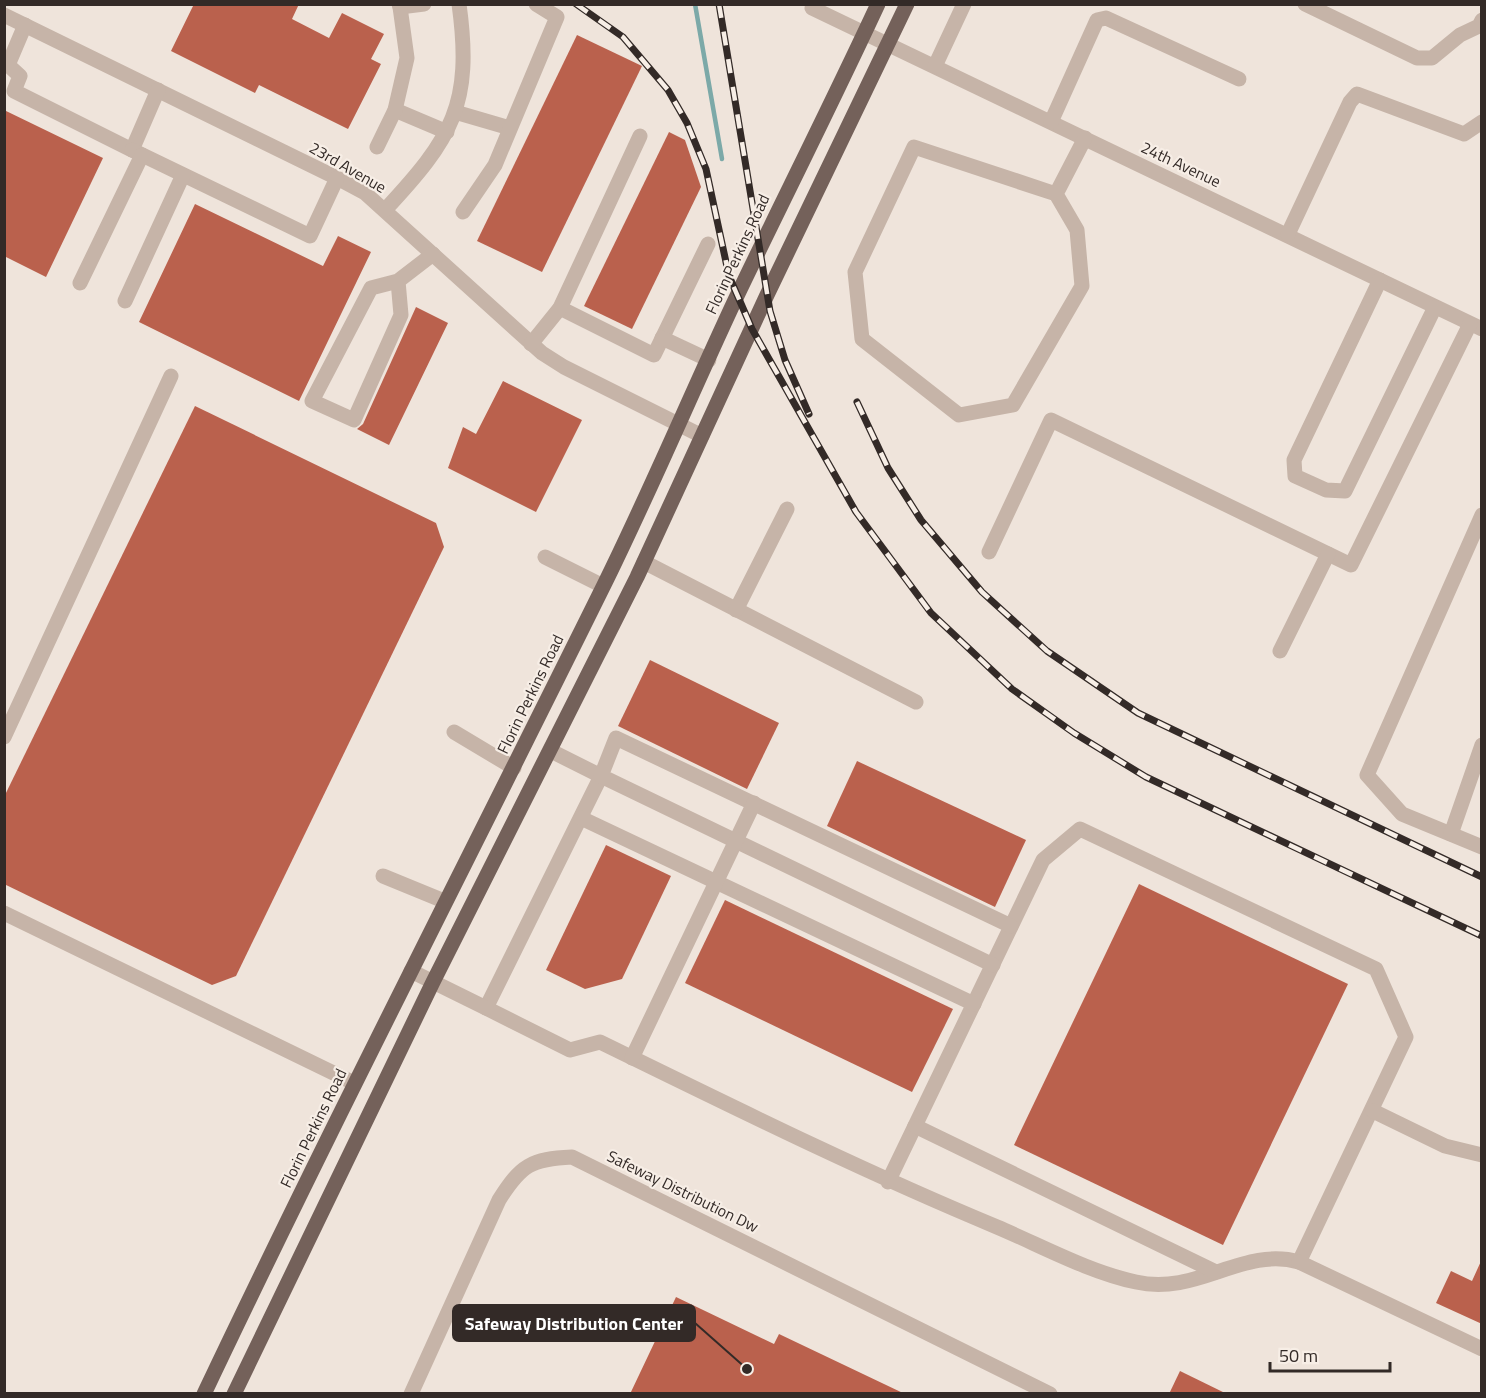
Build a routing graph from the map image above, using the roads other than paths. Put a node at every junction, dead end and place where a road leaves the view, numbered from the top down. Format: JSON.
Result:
{"nodes":[{"id":1,"x":10,"y":4,"type":"edge"},
{"id":2,"x":424,"y":4,"type":"edge"},
{"id":3,"x":459,"y":4,"type":"edge"},
{"id":4,"x":536,"y":4,"type":"edge"},
{"id":5,"x":814,"y":4,"type":"edge"},
{"id":6,"x":878,"y":4,"type":"edge"},
{"id":7,"x":907,"y":4,"type":"edge"},
{"id":8,"x":964,"y":4,"type":"edge"},
{"id":9,"x":1305,"y":4,"type":"edge"},
{"id":10,"x":400,"y":6,"type":"edge"},
{"id":11,"x":5,"y":15,"type":"edge"},
{"id":12,"x":1482,"y":20,"type":"edge"},
{"id":13,"x":25,"y":25,"type":"junction"},
{"id":14,"x":865,"y":32,"type":"junction"},
{"id":15,"x":889,"y":43,"type":"junction"},
{"id":16,"x":6,"y":65,"type":"edge"},
{"id":17,"x":935,"y":66,"type":"junction"},
{"id":18,"x":1239,"y":80,"type":"dead end"},
{"id":19,"x":158,"y":90,"type":"junction"},
{"id":20,"x":395,"y":110,"type":"junction"},
{"id":21,"x":455,"y":112,"type":"junction"},
{"id":22,"x":1051,"y":122,"type":"junction"},
{"id":23,"x":1482,"y":122,"type":"edge"},
{"id":24,"x":510,"y":128,"type":"junction"},
{"id":25,"x":447,"y":132,"type":"junction"},
{"id":26,"x":640,"y":136,"type":"dead end"},
{"id":27,"x":1085,"y":138,"type":"junction"},
{"id":28,"x":377,"y":147,"type":"dead end"},
{"id":29,"x":137,"y":152,"type":"junction"},
{"id":30,"x":183,"y":175,"type":"junction"},
{"id":31,"x":337,"y":178,"type":"junction"},
{"id":32,"x":1056,"y":194,"type":"junction"},
{"id":33,"x":385,"y":210,"type":"junction"},
{"id":34,"x":463,"y":212,"type":"dead end"},
{"id":35,"x":1288,"y":234,"type":"junction"},
{"id":36,"x":708,"y":244,"type":"dead end"},
{"id":37,"x":433,"y":254,"type":"junction"},
{"id":38,"x":1380,"y":280,"type":"junction"},
{"id":39,"x":398,"y":281,"type":"junction"},
{"id":40,"x":80,"y":283,"type":"dead end"},
{"id":41,"x":124,"y":301,"type":"dead end"},
{"id":42,"x":1435,"y":307,"type":"junction"},
{"id":43,"x":560,"y":308,"type":"junction"},
{"id":44,"x":1476,"y":326,"type":"edge"},
{"id":45,"x":662,"y":338,"type":"junction"},
{"id":46,"x":531,"y":344,"type":"junction"},
{"id":47,"x":709,"y":360,"type":"junction"},
{"id":48,"x":171,"y":376,"type":"dead end"},
{"id":49,"x":680,"y":425,"type":"junction"},
{"id":50,"x":702,"y":436,"type":"junction"},
{"id":51,"x":787,"y":509,"type":"dead end"},
{"id":52,"x":1482,"y":515,"type":"edge"},
{"id":53,"x":989,"y":552,"type":"dead end"},
{"id":54,"x":1328,"y":554,"type":"junction"},
{"id":55,"x":545,"y":557,"type":"dead end"},
{"id":56,"x":644,"y":562,"type":"junction"},
{"id":57,"x":603,"y":586,"type":"junction"},
{"id":58,"x":736,"y":609,"type":"junction"},
{"id":59,"x":1280,"y":651,"type":"dead end"},
{"id":60,"x":916,"y":702,"type":"dead end"},
{"id":61,"x":454,"y":732,"type":"dead end"},
{"id":62,"x":4,"y":737,"type":"edge"},
{"id":63,"x":1482,"y":745,"type":"edge"},
{"id":64,"x":551,"y":751,"type":"junction"},
{"id":65,"x":514,"y":768,"type":"junction"},
{"id":66,"x":601,"y":777,"type":"junction"},
{"id":67,"x":754,"y":803,"type":"junction"},
{"id":68,"x":581,"y":818,"type":"junction"},
{"id":69,"x":1451,"y":834,"type":"junction"},
{"id":70,"x":736,"y":842,"type":"junction"},
{"id":71,"x":1482,"y":847,"type":"edge"},
{"id":72,"x":383,"y":876,"type":"dead end"},
{"id":73,"x":716,"y":882,"type":"junction"},
{"id":74,"x":444,"y":901,"type":"junction"},
{"id":75,"x":4,"y":913,"type":"edge"},
{"id":76,"x":1011,"y":926,"type":"junction"},
{"id":77,"x":993,"y":965,"type":"junction"},
{"id":78,"x":411,"y":971,"type":"junction"},
{"id":79,"x":433,"y":982,"type":"junction"},
{"id":80,"x":974,"y":1004,"type":"junction"},
{"id":81,"x":486,"y":1008,"type":"junction"},
{"id":82,"x":632,"y":1058,"type":"junction"},
{"id":83,"x":354,"y":1083,"type":"junction"},
{"id":84,"x":1373,"y":1111,"type":"junction"},
{"id":85,"x":915,"y":1126,"type":"junction"},
{"id":86,"x":1482,"y":1155,"type":"edge"},
{"id":87,"x":888,"y":1182,"type":"junction"},
{"id":88,"x":1299,"y":1262,"type":"junction"},
{"id":89,"x":1216,"y":1272,"type":"junction"},
{"id":90,"x":1482,"y":1349,"type":"edge"},
{"id":91,"x":204,"y":1394,"type":"edge"},
{"id":92,"x":234,"y":1394,"type":"edge"},
{"id":93,"x":411,"y":1394,"type":"edge"},
{"id":94,"x":1050,"y":1394,"type":"edge"}],
"edges":[{"from":1,"to":11,"type":"street"},
{"from":2,"to":10,"type":"street"},
{"from":3,"to":21,"type":"street"},
{"from":4,"to":24,"type":"street"},
{"from":5,"to":14,"type":"street","name":"24th Avenue"},
{"from":6,"to":14,"type":"main road","name":"Florin Perkins Road"},
{"from":7,"to":15,"type":"main road"},
{"from":8,"to":17,"type":"street"},
{"from":9,"to":12,"type":"street"},
{"from":10,"to":20,"type":"street"},
{"from":11,"to":13,"type":"street","name":"23rd Avenue"},
{"from":13,"to":16,"type":"street"},
{"from":13,"to":19,"type":"street","name":"23rd Avenue"},
{"from":14,"to":15,"type":"street","name":"24th Avenue"},
{"from":14,"to":47,"type":"main road","name":"Florin Perkins Road"},
{"from":15,"to":17,"type":"street","name":"24th Avenue"},
{"from":15,"to":50,"type":"main road"},
{"from":16,"to":29,"type":"street"},
{"from":17,"to":22,"type":"street","name":"24th Avenue"},
{"from":18,"to":22,"type":"street"},
{"from":19,"to":29,"type":"street"},
{"from":19,"to":31,"type":"street","name":"23rd Avenue"},
{"from":20,"to":25,"type":"street"},
{"from":20,"to":28,"type":"street"},
{"from":21,"to":24,"type":"street"},
{"from":21,"to":25,"type":"street"},
{"from":22,"to":27,"type":"street","name":"24th Avenue"},
{"from":23,"to":35,"type":"street"},
{"from":24,"to":34,"type":"street"},
{"from":25,"to":33,"type":"street"},
{"from":26,"to":43,"type":"street"},
{"from":27,"to":32,"type":"street"},
{"from":27,"to":35,"type":"street","name":"24th Avenue"},
{"from":29,"to":30,"type":"street"},
{"from":29,"to":40,"type":"street"},
{"from":30,"to":31,"type":"street"},
{"from":30,"to":41,"type":"street"},
{"from":31,"to":33,"type":"street","name":"23rd Avenue"},
{"from":32,"to":32,"type":"street"},
{"from":33,"to":37,"type":"street","name":"23rd Avenue"},
{"from":35,"to":38,"type":"street","name":"24th Avenue"},
{"from":36,"to":45,"type":"street"},
{"from":37,"to":39,"type":"street"},
{"from":37,"to":46,"type":"street","name":"23rd Avenue"},
{"from":38,"to":42,"type":"street","name":"24th Avenue"},
{"from":38,"to":42,"type":"street"},
{"from":39,"to":39,"type":"street"},
{"from":42,"to":44,"type":"street","name":"24th Avenue"},
{"from":43,"to":45,"type":"street"},
{"from":43,"to":46,"type":"street"},
{"from":44,"to":54,"type":"street"},
{"from":45,"to":47,"type":"street"},
{"from":46,"to":49,"type":"street","name":"23rd Avenue"},
{"from":47,"to":49,"type":"main road","name":"Florin Perkins Road"},
{"from":48,"to":62,"type":"street"},
{"from":49,"to":50,"type":"street","name":"23rd Avenue"},
{"from":49,"to":57,"type":"main road","name":"Florin Perkins Road"},
{"from":50,"to":56,"type":"main road"},
{"from":51,"to":58,"type":"street"},
{"from":52,"to":69,"type":"street"},
{"from":53,"to":54,"type":"street"},
{"from":54,"to":59,"type":"street"},
{"from":55,"to":57,"type":"street"},
{"from":56,"to":58,"type":"street"},
{"from":56,"to":64,"type":"main road"},
{"from":57,"to":65,"type":"main road","name":"Florin Perkins Road"},
{"from":58,"to":60,"type":"street"},
{"from":61,"to":65,"type":"street"},
{"from":63,"to":69,"type":"street"},
{"from":64,"to":66,"type":"street"},
{"from":64,"to":79,"type":"main road"},
{"from":65,"to":74,"type":"main road","name":"Florin Perkins Road"},
{"from":66,"to":67,"type":"street"},
{"from":66,"to":68,"type":"street"},
{"from":66,"to":70,"type":"street"},
{"from":67,"to":70,"type":"street"},
{"from":67,"to":76,"type":"street"},
{"from":68,"to":73,"type":"street"},
{"from":68,"to":81,"type":"street"},
{"from":69,"to":71,"type":"street"},
{"from":70,"to":73,"type":"street"},
{"from":70,"to":77,"type":"street"},
{"from":72,"to":74,"type":"street"},
{"from":73,"to":80,"type":"street"},
{"from":73,"to":82,"type":"street"},
{"from":74,"to":78,"type":"main road","name":"Florin Perkins Road"},
{"from":75,"to":83,"type":"street"},
{"from":76,"to":77,"type":"street"},
{"from":76,"to":84,"type":"street"},
{"from":77,"to":80,"type":"street"},
{"from":78,"to":79,"type":"street"},
{"from":78,"to":83,"type":"main road","name":"Florin Perkins Road"},
{"from":79,"to":81,"type":"street"},
{"from":79,"to":92,"type":"main road"},
{"from":80,"to":85,"type":"street"},
{"from":81,"to":82,"type":"street"},
{"from":82,"to":87,"type":"street"},
{"from":83,"to":91,"type":"main road","name":"Florin Perkins Road"},
{"from":84,"to":86,"type":"street"},
{"from":84,"to":88,"type":"street"},
{"from":85,"to":87,"type":"street"},
{"from":85,"to":89,"type":"street"},
{"from":87,"to":89,"type":"street"},
{"from":88,"to":89,"type":"street"},
{"from":88,"to":90,"type":"street"},
{"from":93,"to":94,"type":"street","name":"Safeway Distribution Dw"}]}
